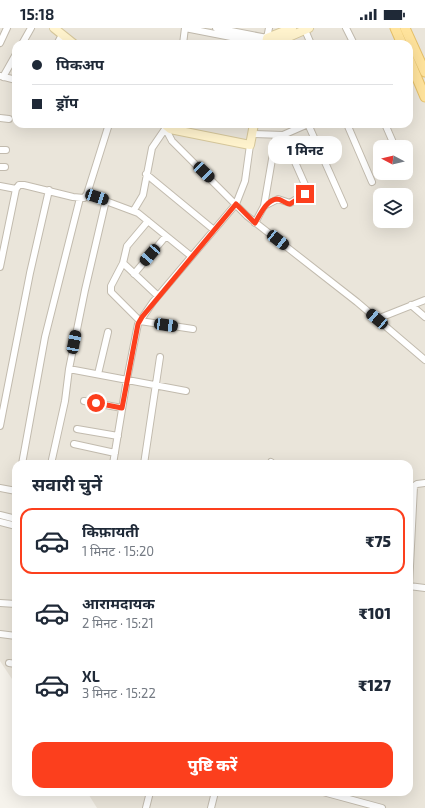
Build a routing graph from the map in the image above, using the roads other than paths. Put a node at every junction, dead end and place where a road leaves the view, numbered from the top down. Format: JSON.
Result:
{"nodes":[{"id":1,"x":7,"y":28,"type":"edge"},
{"id":2,"x":31,"y":28,"type":"edge"},
{"id":3,"x":54,"y":28,"type":"edge"},
{"id":4,"x":185,"y":28,"type":"edge"},
{"id":5,"x":216,"y":28,"type":"edge"},
{"id":6,"x":269,"y":28,"type":"edge"},
{"id":7,"x":292,"y":28,"type":"edge"},
{"id":8,"x":346,"y":28,"type":"edge"},
{"id":9,"x":395,"y":28,"type":"edge"},
{"id":10,"x":405,"y":28,"type":"edge"},
{"id":11,"x":307,"y":29,"type":"edge"},
{"id":12,"x":225,"y":31,"type":"edge"},
{"id":13,"x":62,"y":35,"type":"junction"},
{"id":14,"x":24,"y":40,"type":"edge"},
{"id":15,"x":59,"y":40,"type":"edge"},
{"id":16,"x":69,"y":40,"type":"edge"},
{"id":17,"x":184,"y":40,"type":"edge"},
{"id":18,"x":257,"y":40,"type":"edge"},
{"id":19,"x":268,"y":40,"type":"edge"},
{"id":20,"x":273,"y":40,"type":"edge"},
{"id":21,"x":276,"y":40,"type":"edge"},
{"id":22,"x":311,"y":40,"type":"edge"},
{"id":23,"x":352,"y":40,"type":"edge"},
{"id":24,"x":400,"y":40,"type":"edge"},
{"id":25,"x":410,"y":40,"type":"edge"},
{"id":26,"x":0,"y":43,"type":"edge"},
{"id":27,"x":413,"y":46,"type":"edge"},
{"id":28,"x":12,"y":60,"type":"edge"},
{"id":29,"x":425,"y":72,"type":"edge"},
{"id":30,"x":1,"y":76,"type":"edge"},
{"id":31,"x":413,"y":77,"type":"edge"},
{"id":32,"x":12,"y":79,"type":"edge"},
{"id":33,"x":413,"y":79,"type":"edge"},
{"id":34,"x":425,"y":97,"type":"edge"},
{"id":35,"x":0,"y":118,"type":"edge"},
{"id":36,"x":9,"y":119,"type":"dead end"},
{"id":37,"x":108,"y":128,"type":"edge"},
{"id":38,"x":166,"y":128,"type":"edge"},
{"id":39,"x":168,"y":128,"type":"edge"},
{"id":40,"x":176,"y":128,"type":"edge"},
{"id":41,"x":253,"y":128,"type":"edge"},
{"id":42,"x":298,"y":128,"type":"edge"},
{"id":43,"x":306,"y":128,"type":"edge"},
{"id":44,"x":349,"y":128,"type":"edge"},
{"id":45,"x":387,"y":128,"type":"edge"},
{"id":46,"x":252,"y":134,"type":"junction"},
{"id":47,"x":283,"y":135,"type":"junction"},
{"id":48,"x":276,"y":136,"type":"junction"},
{"id":49,"x":391,"y":140,"type":"edge"},
{"id":50,"x":250,"y":145,"type":"junction"},
{"id":51,"x":146,"y":174,"type":"junction"},
{"id":52,"x":372,"y":182,"type":"dead end"},
{"id":53,"x":0,"y":186,"type":"edge"},
{"id":54,"x":16,"y":189,"type":"junction"},
{"id":55,"x":50,"y":190,"type":"junction"},
{"id":56,"x":87,"y":194,"type":"junction"},
{"id":57,"x":80,"y":198,"type":"junction"},
{"id":58,"x":106,"y":200,"type":"junction"},
{"id":59,"x":236,"y":204,"type":"junction"},
{"id":60,"x":344,"y":205,"type":"dead end"},
{"id":61,"x":264,"y":206,"type":"junction"},
{"id":62,"x":134,"y":210,"type":"junction"},
{"id":63,"x":148,"y":221,"type":"junction"},
{"id":64,"x":255,"y":223,"type":"junction"},
{"id":65,"x":214,"y":230,"type":"junction"},
{"id":66,"x":166,"y":236,"type":"junction"},
{"id":67,"x":192,"y":256,"type":"junction"},
{"id":68,"x":123,"y":263,"type":"junction"},
{"id":69,"x":0,"y":267,"type":"edge"},
{"id":70,"x":134,"y":274,"type":"junction"},
{"id":71,"x":158,"y":296,"type":"junction"},
{"id":72,"x":425,"y":300,"type":"edge"},
{"id":73,"x":411,"y":305,"type":"junction"},
{"id":74,"x":425,"y":316,"type":"edge"},
{"id":75,"x":377,"y":319,"type":"junction"},
{"id":76,"x":140,"y":321,"type":"junction"},
{"id":77,"x":193,"y":329,"type":"dead end"},
{"id":78,"x":108,"y":332,"type":"dead end"},
{"id":79,"x":424,"y":356,"type":"edge"},
{"id":80,"x":160,"y":357,"type":"dead end"},
{"id":81,"x":69,"y":369,"type":"junction"},
{"id":82,"x":98,"y":374,"type":"junction"},
{"id":83,"x":127,"y":380,"type":"junction"},
{"id":84,"x":155,"y":385,"type":"junction"},
{"id":85,"x":186,"y":391,"type":"dead end"},
{"id":86,"x":84,"y":401,"type":"dead end"},
{"id":87,"x":122,"y":408,"type":"junction"},
{"id":88,"x":0,"y":426,"type":"edge"},
{"id":89,"x":77,"y":429,"type":"dead end"},
{"id":90,"x":118,"y":436,"type":"junction"},
{"id":91,"x":74,"y":444,"type":"dead end"},
{"id":92,"x":115,"y":453,"type":"junction"},
{"id":93,"x":23,"y":460,"type":"edge"},
{"id":94,"x":52,"y":460,"type":"edge"},
{"id":95,"x":114,"y":460,"type":"edge"},
{"id":96,"x":145,"y":460,"type":"edge"},
{"id":97,"x":425,"y":483,"type":"edge"},
{"id":98,"x":413,"y":485,"type":"edge"},
{"id":99,"x":0,"y":488,"type":"edge"},
{"id":100,"x":12,"y":490,"type":"edge"},
{"id":101,"x":0,"y":515,"type":"edge"},
{"id":102,"x":12,"y":517,"type":"edge"},
{"id":103,"x":0,"y":522,"type":"edge"},
{"id":104,"x":12,"y":525,"type":"edge"},
{"id":105,"x":413,"y":586,"type":"edge"},
{"id":106,"x":425,"y":588,"type":"edge"},
{"id":107,"x":0,"y":603,"type":"edge"},
{"id":108,"x":12,"y":604,"type":"edge"},
{"id":109,"x":0,"y":634,"type":"edge"},
{"id":110,"x":12,"y":636,"type":"edge"},
{"id":111,"x":9,"y":663,"type":"dead end"},
{"id":112,"x":12,"y":663,"type":"edge"},
{"id":113,"x":149,"y":796,"type":"edge"},
{"id":114,"x":214,"y":796,"type":"edge"},
{"id":115,"x":338,"y":796,"type":"edge"},
{"id":116,"x":352,"y":800,"type":"junction"},
{"id":117,"x":146,"y":808,"type":"edge"},
{"id":118,"x":210,"y":808,"type":"edge"},
{"id":119,"x":350,"y":808,"type":"edge"},
{"id":120,"x":382,"y":808,"type":"edge"}],
"edges":[{"from":1,"to":26,"type":"street"},
{"from":2,"to":14,"type":"street"},
{"from":3,"to":13,"type":"main road"},
{"from":4,"to":12,"type":"street"},
{"from":4,"to":17,"type":"street"},
{"from":5,"to":12,"type":"street"},
{"from":6,"to":19,"type":"street"},
{"from":7,"to":20,"type":"main road"},
{"from":8,"to":23,"type":"street"},
{"from":9,"to":24,"type":"main road"},
{"from":10,"to":25,"type":"main road"},
{"from":11,"to":21,"type":"main road"},
{"from":11,"to":22,"type":"street"},
{"from":12,"to":18,"type":"street"},
{"from":13,"to":15,"type":"street"},
{"from":13,"to":16,"type":"main road"},
{"from":27,"to":29,"type":"main road"},
{"from":28,"to":30,"type":"street"},
{"from":29,"to":31,"type":"street"},
{"from":30,"to":32,"type":"street"},
{"from":33,"to":34,"type":"main road"},
{"from":35,"to":36,"type":"street"},
{"from":37,"to":56,"type":"street"},
{"from":38,"to":51,"type":"street"},
{"from":39,"to":59,"type":"street"},
{"from":40,"to":50,"type":"main road"},
{"from":41,"to":46,"type":"main road"},
{"from":42,"to":47,"type":"street"},
{"from":43,"to":60,"type":"street"},
{"from":44,"to":52,"type":"street"},
{"from":45,"to":49,"type":"street"},
{"from":46,"to":48,"type":"street"},
{"from":46,"to":50,"type":"main road"},
{"from":47,"to":48,"type":"street"},
{"from":47,"to":61,"type":"street"},
{"from":48,"to":61,"type":"street"},
{"from":50,"to":59,"type":"street"},
{"from":51,"to":62,"type":"street"},
{"from":51,"to":65,"type":"street"},
{"from":53,"to":54,"type":"street"},
{"from":54,"to":55,"type":"street"},
{"from":54,"to":69,"type":"street"},
{"from":55,"to":57,"type":"street"},
{"from":55,"to":88,"type":"street"},
{"from":56,"to":57,"type":"street"},
{"from":56,"to":58,"type":"street"},
{"from":57,"to":93,"type":"street"},
{"from":58,"to":62,"type":"street"},
{"from":58,"to":81,"type":"street"},
{"from":59,"to":64,"type":"street"},
{"from":59,"to":65,"type":"street"},
{"from":61,"to":64,"type":"street"},
{"from":62,"to":63,"type":"street"},
{"from":63,"to":66,"type":"street"},
{"from":63,"to":68,"type":"street"},
{"from":64,"to":75,"type":"street"},
{"from":65,"to":67,"type":"street"},
{"from":66,"to":67,"type":"street"},
{"from":66,"to":70,"type":"street"},
{"from":67,"to":71,"type":"street"},
{"from":68,"to":70,"type":"street"},
{"from":68,"to":76,"type":"street"},
{"from":70,"to":71,"type":"street"},
{"from":71,"to":76,"type":"street"},
{"from":72,"to":73,"type":"street"},
{"from":73,"to":74,"type":"street"},
{"from":73,"to":75,"type":"street"},
{"from":75,"to":79,"type":"street"},
{"from":76,"to":77,"type":"street"},
{"from":76,"to":83,"type":"street"},
{"from":78,"to":82,"type":"street"},
{"from":80,"to":84,"type":"street"},
{"from":81,"to":82,"type":"street"},
{"from":81,"to":94,"type":"street"},
{"from":82,"to":83,"type":"street"},
{"from":83,"to":84,"type":"street"},
{"from":83,"to":87,"type":"street"},
{"from":84,"to":85,"type":"street"},
{"from":84,"to":96,"type":"street"},
{"from":86,"to":87,"type":"street"},
{"from":87,"to":90,"type":"street"},
{"from":89,"to":90,"type":"street"},
{"from":90,"to":92,"type":"street"},
{"from":91,"to":92,"type":"street"},
{"from":92,"to":95,"type":"street"},
{"from":97,"to":98,"type":"street"},
{"from":99,"to":100,"type":"street"},
{"from":101,"to":102,"type":"street"},
{"from":103,"to":104,"type":"street"},
{"from":105,"to":106,"type":"street"},
{"from":107,"to":108,"type":"street"},
{"from":109,"to":110,"type":"street"},
{"from":111,"to":112,"type":"street"},
{"from":113,"to":117,"type":"street"},
{"from":114,"to":118,"type":"street"},
{"from":115,"to":116,"type":"street"},
{"from":116,"to":119,"type":"street"},
{"from":116,"to":120,"type":"street"}]}
